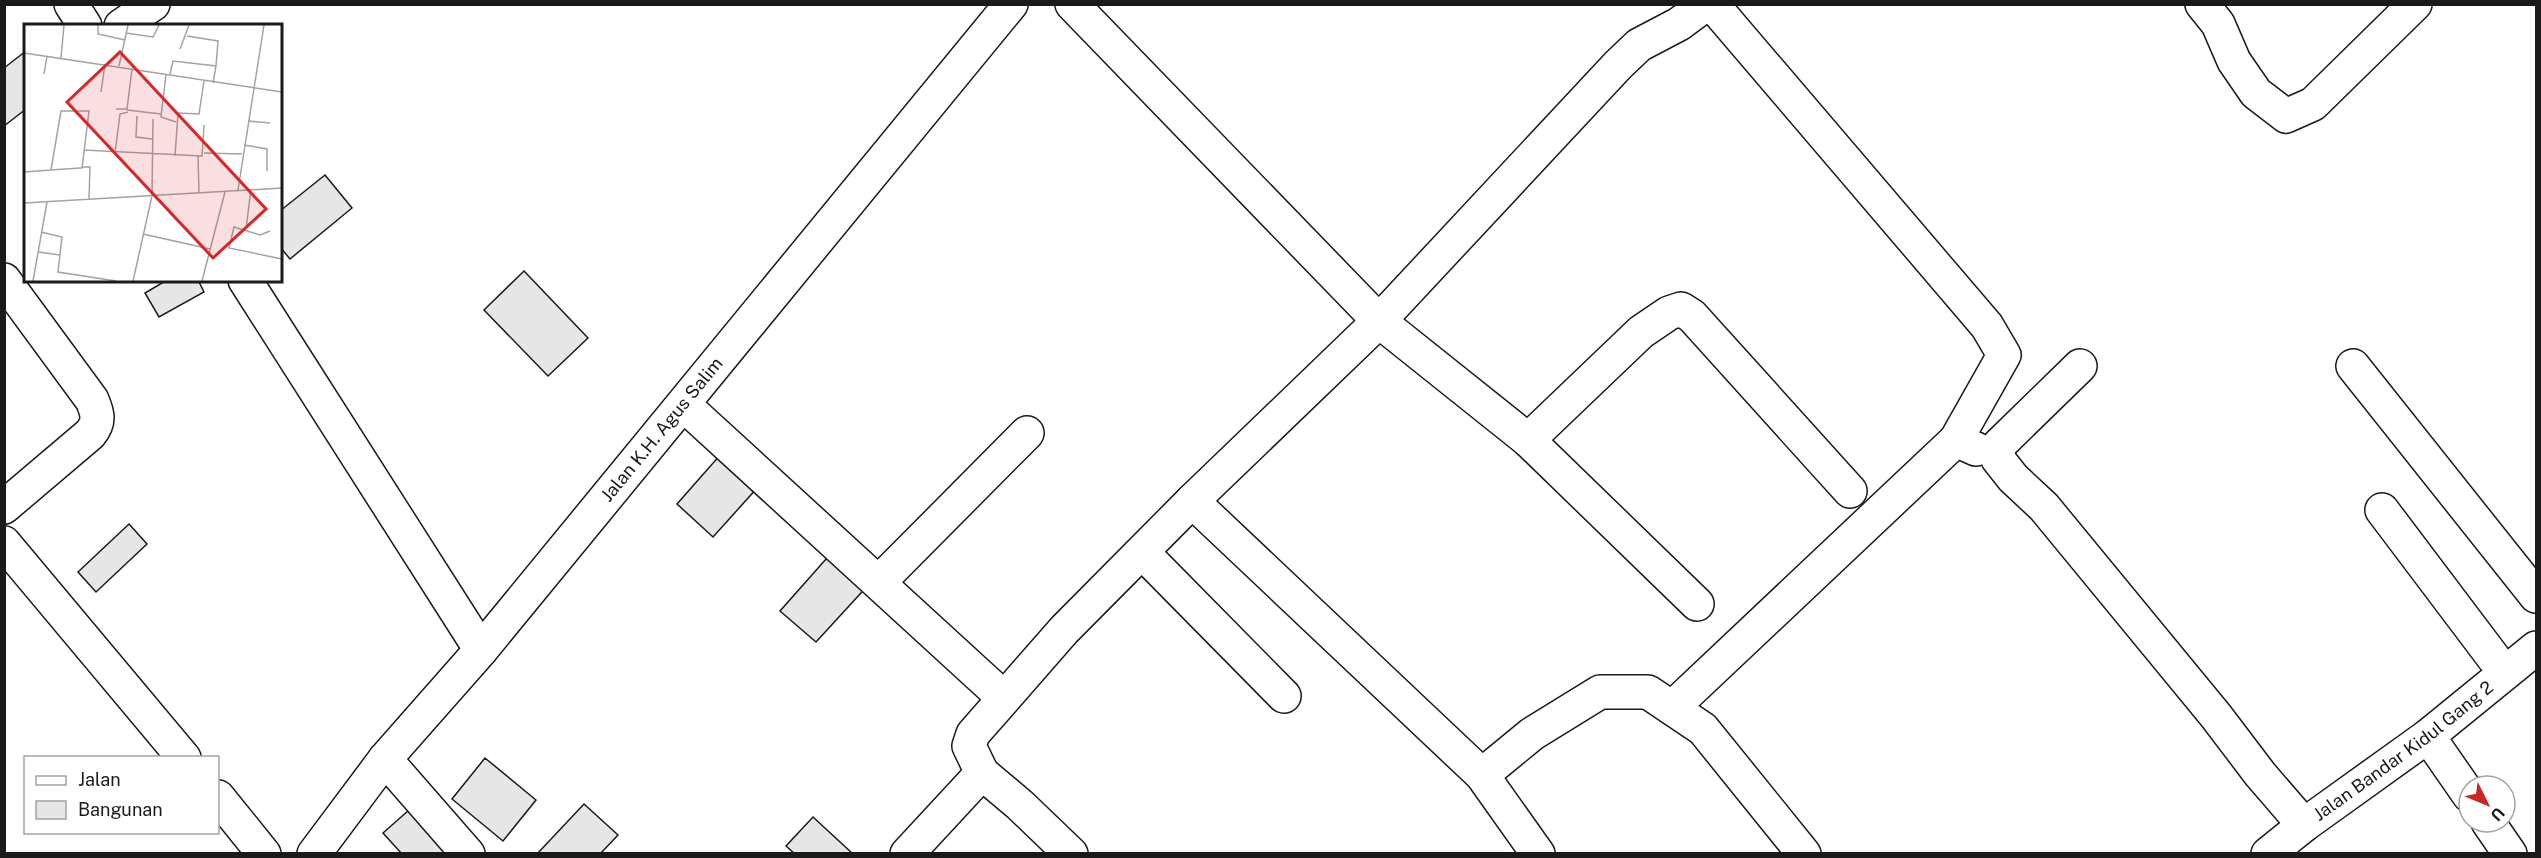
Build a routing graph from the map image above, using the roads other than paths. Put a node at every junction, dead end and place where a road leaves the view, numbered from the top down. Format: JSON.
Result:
{"nodes":[{"id":1,"x":72,"y":4,"type":"edge"},
{"id":2,"x":153,"y":4,"type":"edge"},
{"id":3,"x":1011,"y":4,"type":"edge"},
{"id":4,"x":1072,"y":4,"type":"edge"},
{"id":5,"x":1706,"y":4,"type":"edge"},
{"id":6,"x":1712,"y":4,"type":"edge"},
{"id":7,"x":2202,"y":4,"type":"edge"},
{"id":8,"x":2415,"y":4,"type":"edge"},
{"id":9,"x":84,"y":24,"type":"edge"},
{"id":10,"x":124,"y":24,"type":"edge"},
{"id":11,"x":4,"y":280,"type":"edge"},
{"id":12,"x":246,"y":282,"type":"edge"},
{"id":13,"x":1379,"y":321,"type":"junction"},
{"id":14,"x":2080,"y":366,"type":"dead end"},
{"id":15,"x":2353,"y":366,"type":"dead end"},
{"id":16,"x":684,"y":405,"type":"junction"},
{"id":17,"x":1027,"y":433,"type":"dead end"},
{"id":18,"x":1528,"y":440,"type":"junction"},
{"id":19,"x":1956,"y":440,"type":"junction"},
{"id":20,"x":1998,"y":459,"type":"junction"},
{"id":21,"x":1850,"y":491,"type":"dead end"},
{"id":22,"x":1192,"y":501,"type":"junction"},
{"id":23,"x":4,"y":507,"type":"edge"},
{"id":24,"x":2382,"y":510,"type":"dead end"},
{"id":25,"x":4,"y":543,"type":"edge"},
{"id":26,"x":1142,"y":552,"type":"junction"},
{"id":27,"x":879,"y":582,"type":"junction"},
{"id":28,"x":2536,"y":596,"type":"edge"},
{"id":29,"x":1697,"y":604,"type":"dead end"},
{"id":30,"x":2536,"y":648,"type":"edge"},
{"id":31,"x":481,"y":650,"type":"junction"},
{"id":32,"x":2505,"y":673,"type":"junction"},
{"id":33,"x":1284,"y":696,"type":"dead end"},
{"id":34,"x":1003,"y":697,"type":"junction"},
{"id":35,"x":1672,"y":708,"type":"junction"},
{"id":36,"x":2428,"y":736,"type":"junction"},
{"id":37,"x":182,"y":756,"type":"edge"},
{"id":38,"x":385,"y":759,"type":"junction"},
{"id":39,"x":982,"y":773,"type":"junction"},
{"id":40,"x":1482,"y":775,"type":"junction"},
{"id":41,"x":2457,"y":778,"type":"edge"},
{"id":42,"x":219,"y":798,"type":"edge"},
{"id":43,"x":2304,"y":825,"type":"junction"},
{"id":44,"x":2496,"y":834,"type":"edge"},
{"id":45,"x":264,"y":854,"type":"edge"},
{"id":46,"x":314,"y":854,"type":"edge"},
{"id":47,"x":468,"y":854,"type":"edge"},
{"id":48,"x":907,"y":854,"type":"edge"},
{"id":49,"x":1071,"y":854,"type":"edge"},
{"id":50,"x":1538,"y":854,"type":"edge"},
{"id":51,"x":1804,"y":854,"type":"edge"},
{"id":52,"x":2268,"y":854,"type":"edge"},
{"id":53,"x":2510,"y":854,"type":"edge"}],
"edges":[{"from":1,"to":9,"type":"main road"},
{"from":2,"to":10,"type":"main road"},
{"from":3,"to":16,"type":"main road","name":"Jalan K.H. Agus Salim"},
{"from":4,"to":13,"type":"main road"},
{"from":5,"to":13,"type":"main road"},
{"from":6,"to":19,"type":"main road"},
{"from":7,"to":8,"type":"main road"},
{"from":11,"to":23,"type":"main road"},
{"from":12,"to":31,"type":"main road"},
{"from":13,"to":18,"type":"main road"},
{"from":13,"to":22,"type":"main road"},
{"from":14,"to":20,"type":"main road"},
{"from":15,"to":28,"type":"main road"},
{"from":16,"to":27,"type":"main road"},
{"from":16,"to":31,"type":"main road","name":"Jalan K.H. Agus Salim"},
{"from":17,"to":27,"type":"main road"},
{"from":18,"to":21,"type":"main road"},
{"from":18,"to":29,"type":"main road"},
{"from":19,"to":20,"type":"main road"},
{"from":19,"to":35,"type":"main road"},
{"from":20,"to":43,"type":"main road"},
{"from":22,"to":26,"type":"main road"},
{"from":22,"to":40,"type":"main road"},
{"from":24,"to":32,"type":"main road"},
{"from":25,"to":37,"type":"main road"},
{"from":26,"to":33,"type":"main road"},
{"from":26,"to":34,"type":"main road"},
{"from":27,"to":34,"type":"main road"},
{"from":30,"to":32,"type":"main road","name":"Jalan Bandar Kidul Gang 2"},
{"from":31,"to":38,"type":"main road","name":"Jalan K.H. Agus Salim"},
{"from":32,"to":36,"type":"main road","name":"Jalan Bandar Kidul Gang 2"},
{"from":34,"to":39,"type":"main road"},
{"from":35,"to":40,"type":"main road"},
{"from":35,"to":51,"type":"main road"},
{"from":36,"to":41,"type":"main road"},
{"from":36,"to":43,"type":"main road","name":"Jalan Bandar Kidul Gang 2"},
{"from":38,"to":46,"type":"main road","name":"Jalan K.H. Agus Salim"},
{"from":38,"to":47,"type":"main road"},
{"from":39,"to":48,"type":"main road"},
{"from":39,"to":49,"type":"main road"},
{"from":40,"to":50,"type":"main road"},
{"from":42,"to":45,"type":"main road"},
{"from":43,"to":52,"type":"main road","name":"Jalan Bandar Kidul Gang 2"},
{"from":44,"to":53,"type":"main road"}]}
